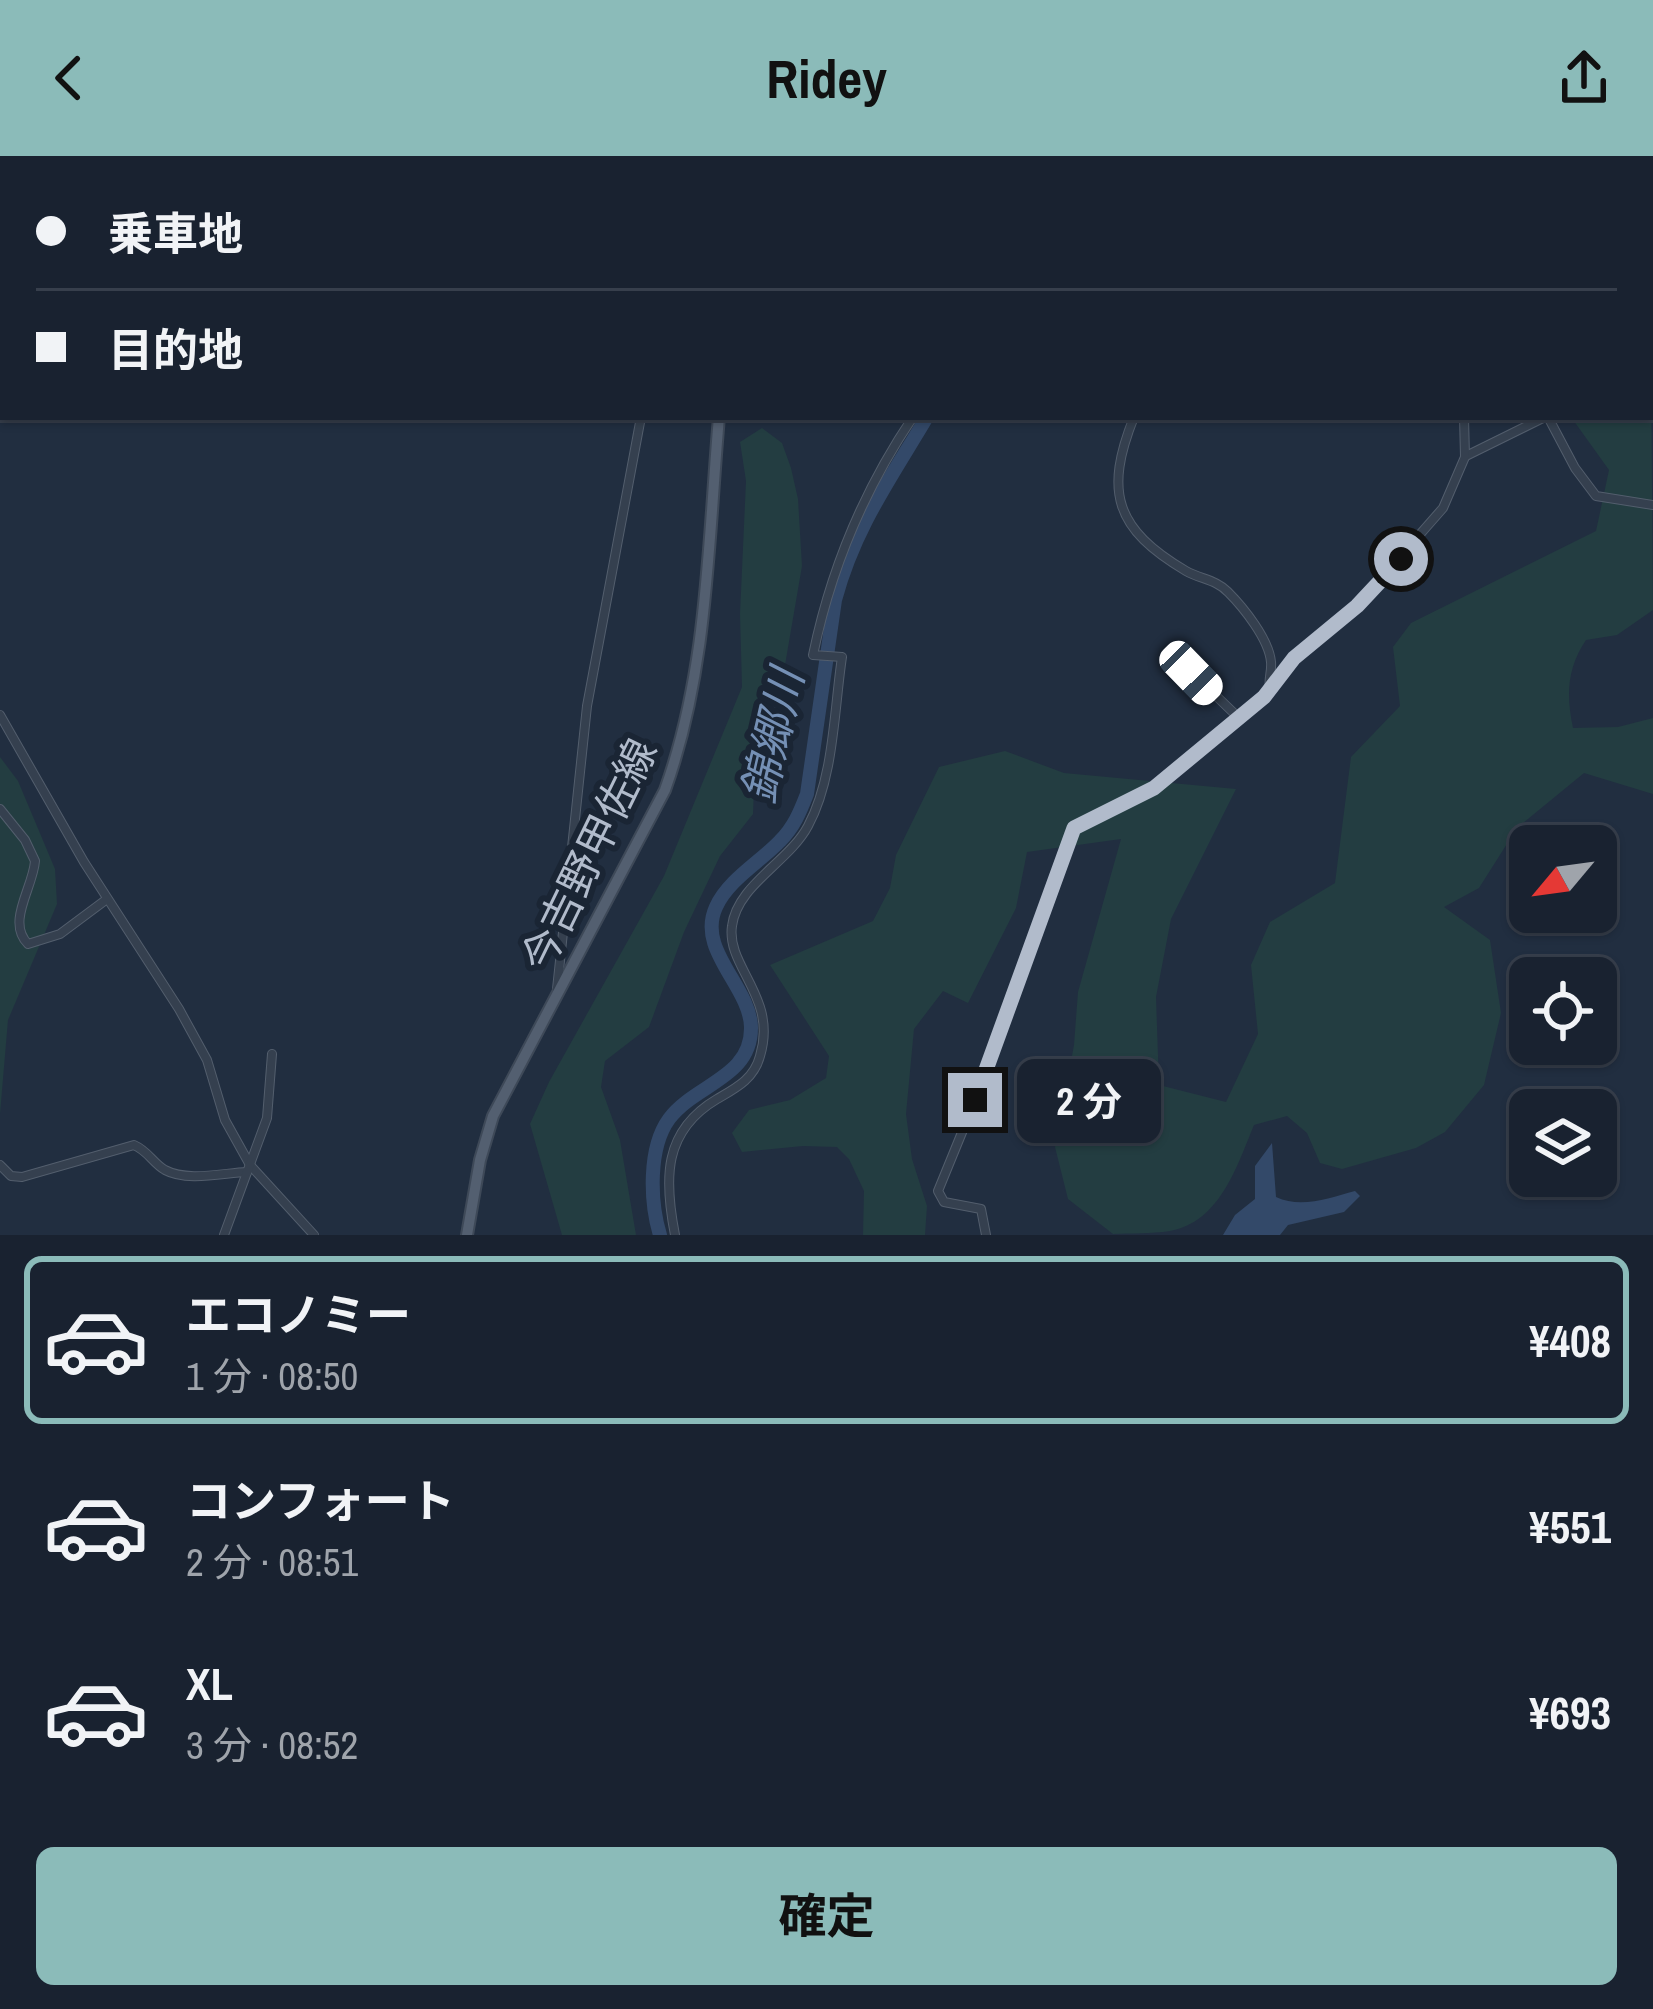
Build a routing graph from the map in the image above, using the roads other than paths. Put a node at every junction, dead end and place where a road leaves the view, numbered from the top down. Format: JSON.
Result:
{"nodes":[{"id":1,"x":640,"y":420,"type":"edge"},
{"id":2,"x":719,"y":420,"type":"edge"},
{"id":3,"x":911,"y":420,"type":"edge"},
{"id":4,"x":1133,"y":420,"type":"edge"},
{"id":5,"x":1464,"y":420,"type":"edge"},
{"id":6,"x":1540,"y":420,"type":"edge"},
{"id":7,"x":1548,"y":420,"type":"edge"},
{"id":8,"x":1465,"y":457,"type":"junction"},
{"id":9,"x":1653,"y":505,"type":"edge"},
{"id":10,"x":1173,"y":673,"type":"dead end"},
{"id":11,"x":1270,"y":689,"type":"junction"},
{"id":12,"x":0,"y":715,"type":"edge"},
{"id":13,"x":1239,"y":718,"type":"junction"},
{"id":14,"x":0,"y":808,"type":"edge"},
{"id":15,"x":107,"y":899,"type":"junction"},
{"id":16,"x":556,"y":996,"type":"junction"},
{"id":17,"x":272,"y":1054,"type":"dead end"},
{"id":18,"x":0,"y":1165,"type":"edge"},
{"id":19,"x":249,"y":1168,"type":"junction"},
{"id":20,"x":224,"y":1235,"type":"edge"},
{"id":21,"x":314,"y":1235,"type":"edge"},
{"id":22,"x":467,"y":1235,"type":"edge"},
{"id":23,"x":674,"y":1235,"type":"edge"},
{"id":24,"x":986,"y":1235,"type":"edge"}],
"edges":[{"from":1,"to":16,"type":"street"},
{"from":2,"to":16,"type":"main road","name":"今吉野甲佐線"},
{"from":3,"to":23,"type":"street"},
{"from":4,"to":11,"type":"street"},
{"from":5,"to":8,"type":"street"},
{"from":6,"to":8,"type":"street"},
{"from":7,"to":9,"type":"street"},
{"from":8,"to":11,"type":"street"},
{"from":10,"to":13,"type":"street"},
{"from":11,"to":13,"type":"street"},
{"from":12,"to":15,"type":"street"},
{"from":13,"to":24,"type":"street"},
{"from":14,"to":15,"type":"street"},
{"from":15,"to":19,"type":"street"},
{"from":16,"to":22,"type":"main road","name":"今吉野甲佐線"},
{"from":17,"to":19,"type":"street"},
{"from":18,"to":19,"type":"street"},
{"from":19,"to":20,"type":"street"},
{"from":19,"to":21,"type":"street"}]}
